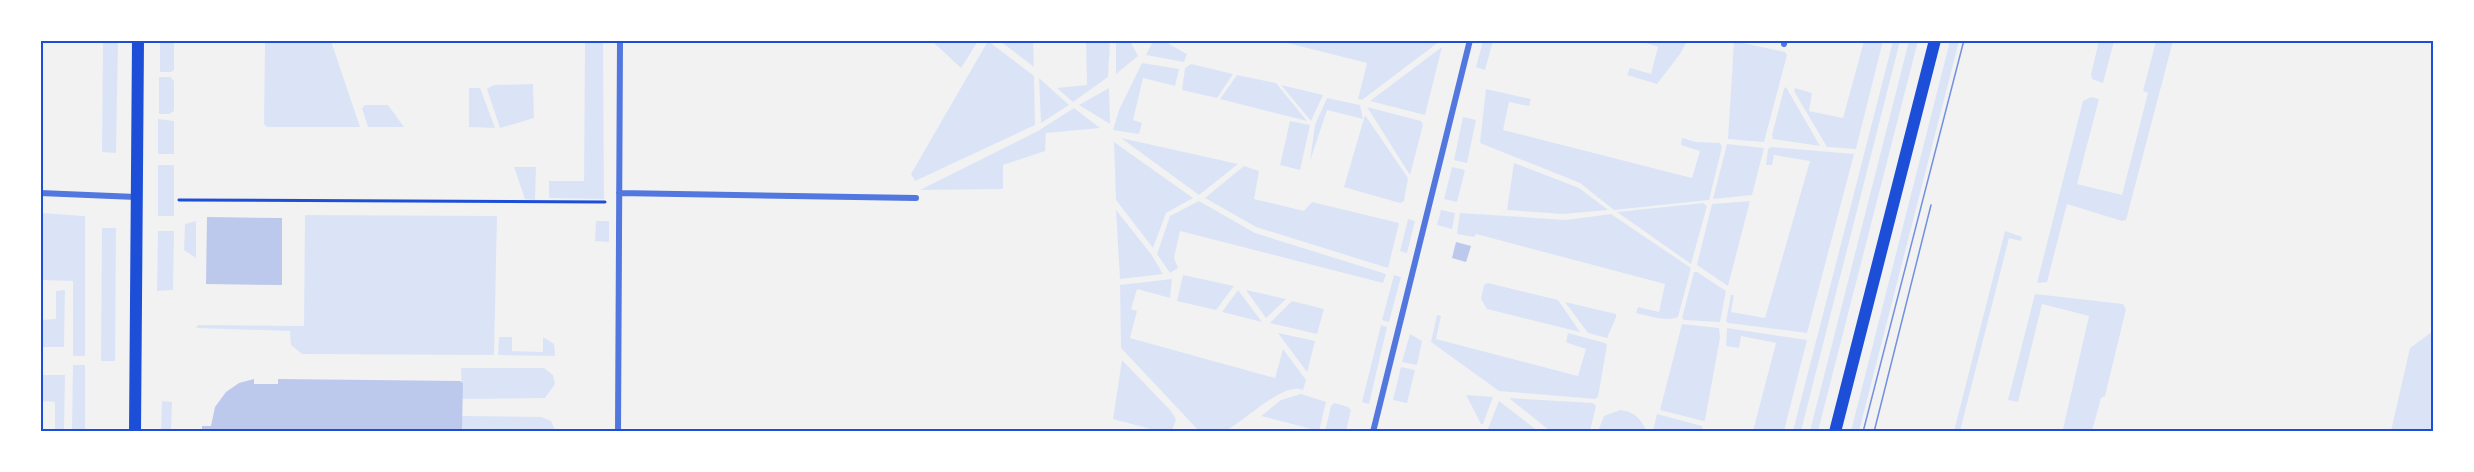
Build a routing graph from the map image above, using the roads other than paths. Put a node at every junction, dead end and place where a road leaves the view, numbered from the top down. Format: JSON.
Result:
{"nodes":[{"id":1,"x":138,"y":40,"type":"edge"},
{"id":2,"x":620,"y":40,"type":"edge"},
{"id":3,"x":1470,"y":40,"type":"edge"},
{"id":4,"x":1935,"y":40,"type":"edge"},
{"id":5,"x":40,"y":193,"type":"edge"},
{"id":6,"x":620,"y":193,"type":"junction"},
{"id":7,"x":136,"y":197,"type":"junction"},
{"id":8,"x":916,"y":198,"type":"dead end"},
{"id":9,"x":135,"y":432,"type":"edge"},
{"id":10,"x":618,"y":432,"type":"edge"},
{"id":11,"x":1373,"y":432,"type":"edge"},
{"id":12,"x":1835,"y":432,"type":"edge"}],
"edges":[{"from":1,"to":7,"type":"main road"},
{"from":2,"to":6,"type":"street"},
{"from":3,"to":11,"type":"street"},
{"from":4,"to":12,"type":"main road"},
{"from":5,"to":7,"type":"street"},
{"from":6,"to":8,"type":"street"},
{"from":6,"to":10,"type":"street"},
{"from":7,"to":9,"type":"main road"}]}
